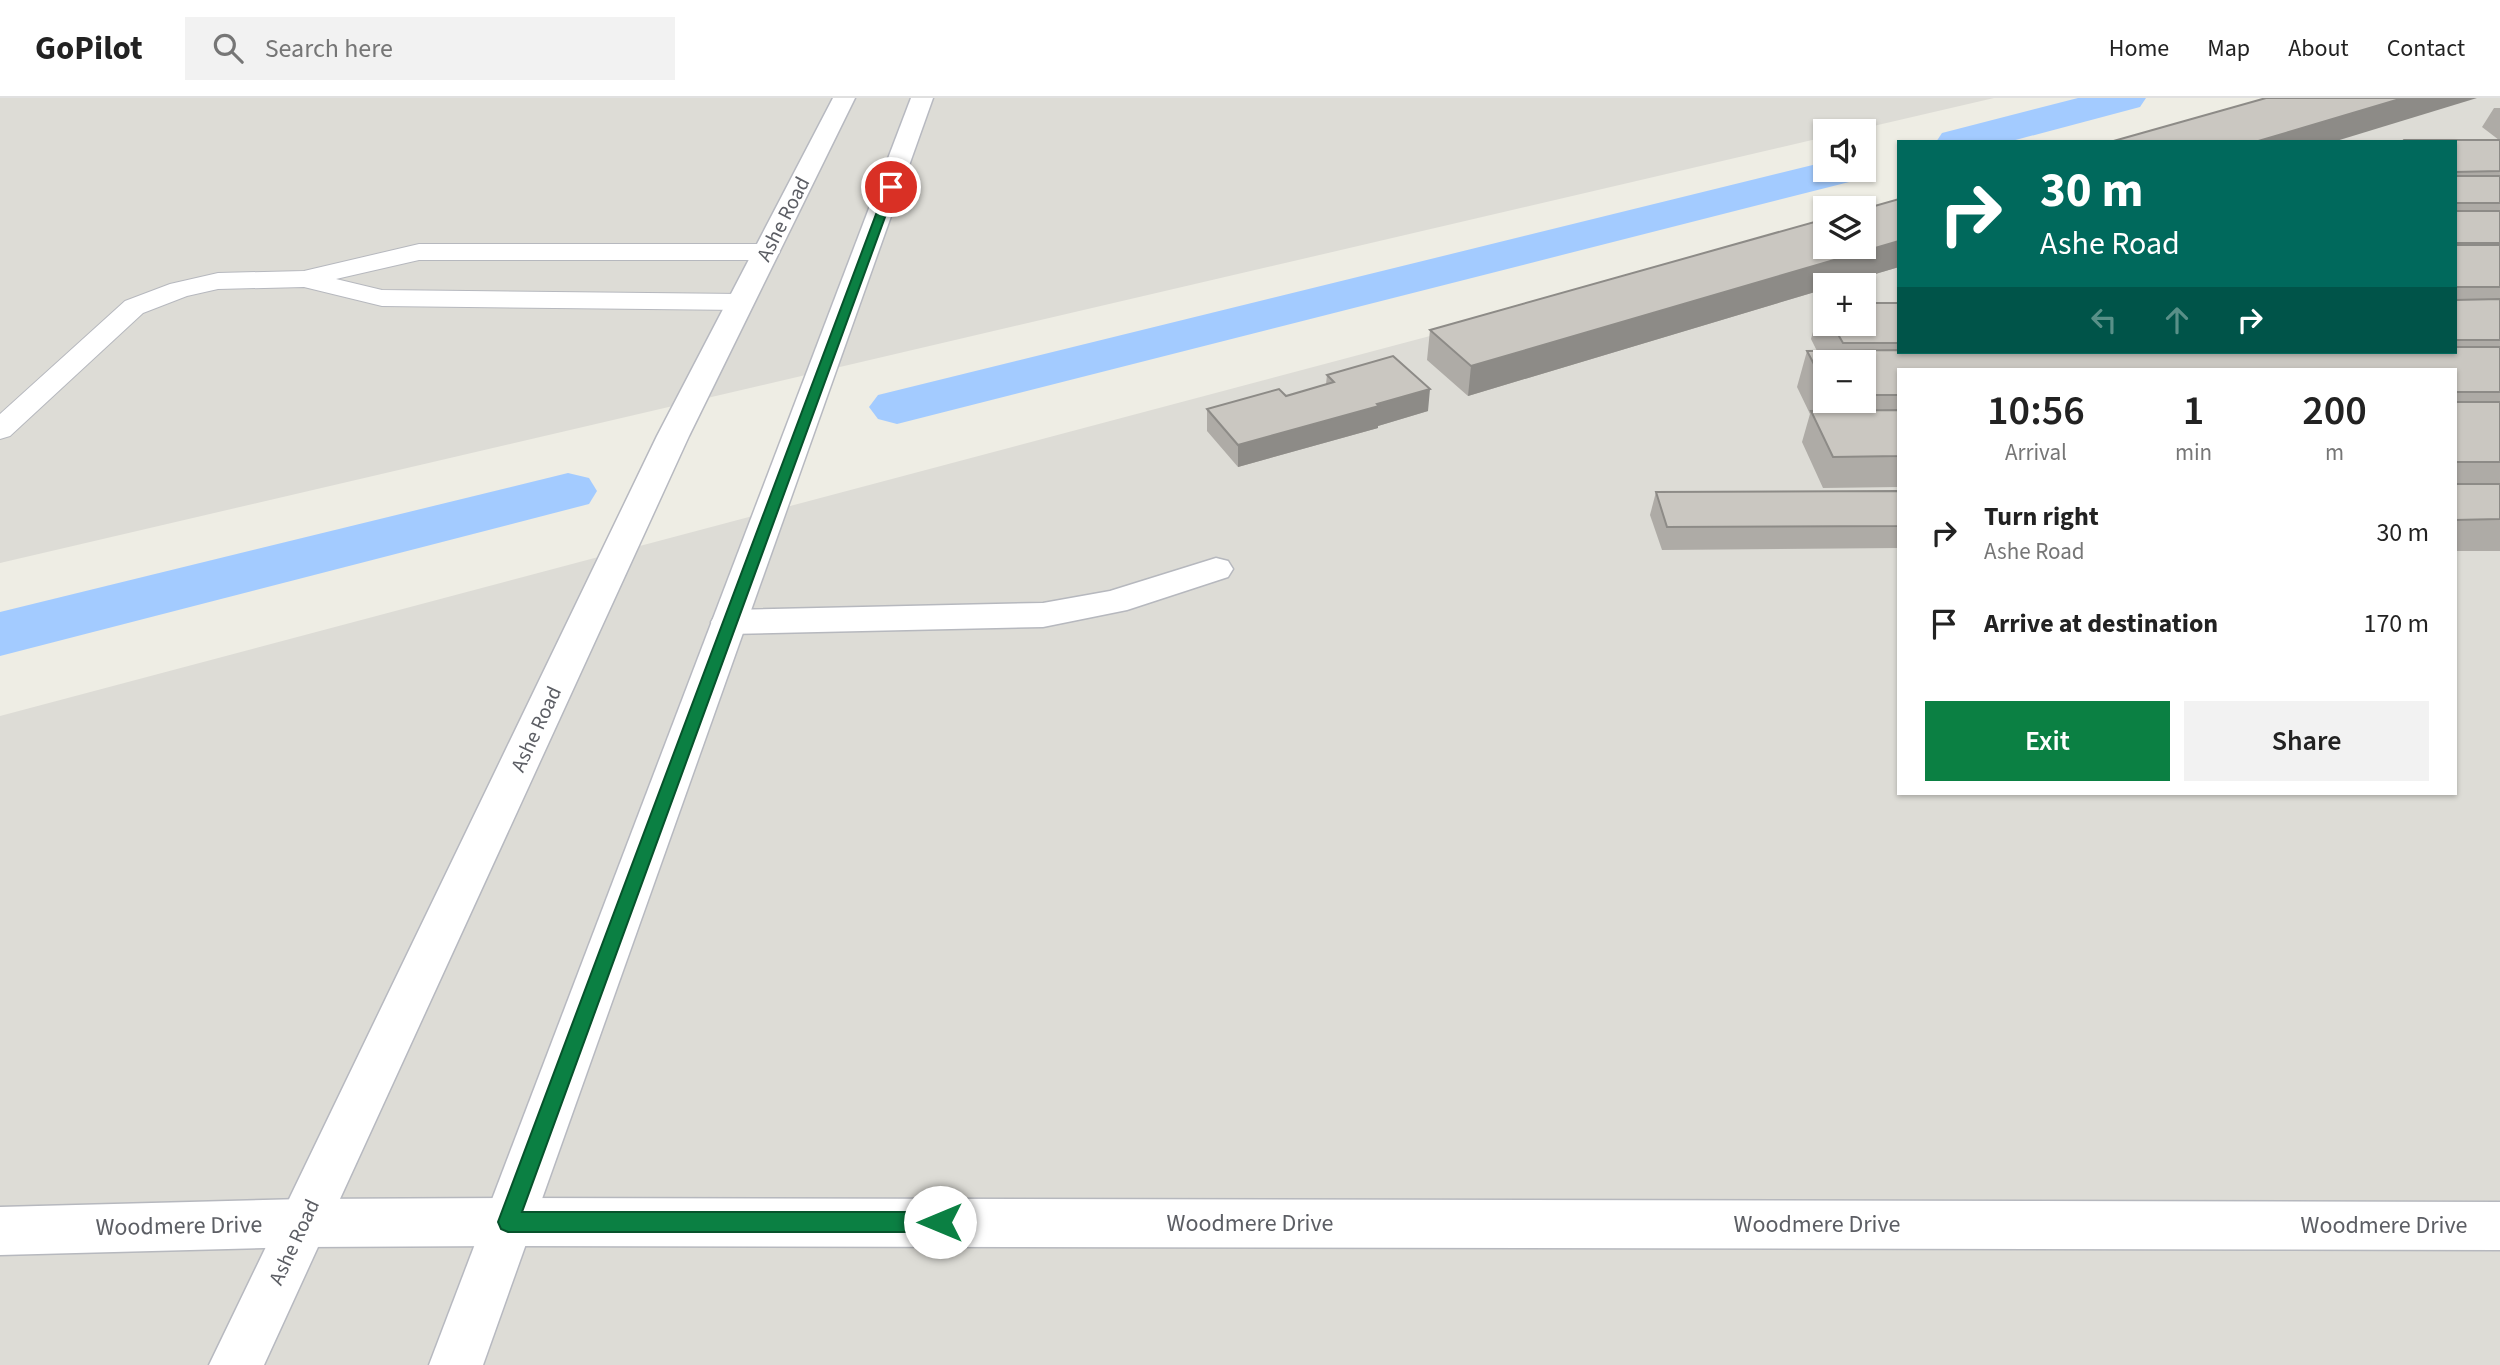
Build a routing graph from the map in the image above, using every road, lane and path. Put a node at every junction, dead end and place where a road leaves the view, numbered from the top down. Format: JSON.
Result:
{"nodes":[{"id":1,"x":844,"y":98,"type":"edge"},
{"id":2,"x":922,"y":98,"type":"edge"},
{"id":3,"x":767,"y":252,"type":"junction"},
{"id":4,"x":304,"y":279,"type":"junction"},
{"id":5,"x":741,"y":302,"type":"junction"},
{"id":6,"x":0,"y":430,"type":"edge"},
{"id":7,"x":1216,"y":569,"type":"dead end"},
{"id":8,"x":729,"y":622,"type":"junction"},
{"id":9,"x":508,"y":1222,"type":"junction"},
{"id":10,"x":303,"y":1223,"type":"junction"},
{"id":11,"x":2500,"y":1226,"type":"edge"},
{"id":12,"x":0,"y":1231,"type":"edge"},
{"id":13,"x":236,"y":1365,"type":"edge"},
{"id":14,"x":456,"y":1365,"type":"edge"}],
"edges":[{"from":1,"to":3,"type":"street","name":"Ashe Road"},
{"from":2,"to":8,"type":"street"},
{"from":3,"to":4,"type":"lane"},
{"from":3,"to":5,"type":"street","name":"Ashe Road"},
{"from":4,"to":5,"type":"lane"},
{"from":4,"to":6,"type":"lane"},
{"from":5,"to":10,"type":"street","name":"Ashe Road"},
{"from":7,"to":8,"type":"street"},
{"from":8,"to":9,"type":"street"},
{"from":9,"to":10,"type":"street","name":"Woodmere Drive"},
{"from":9,"to":11,"type":"street","name":"Woodmere Drive"},
{"from":9,"to":14,"type":"street"},
{"from":10,"to":12,"type":"street","name":"Woodmere Drive"},
{"from":10,"to":13,"type":"street","name":"Ashe Road"}]}
